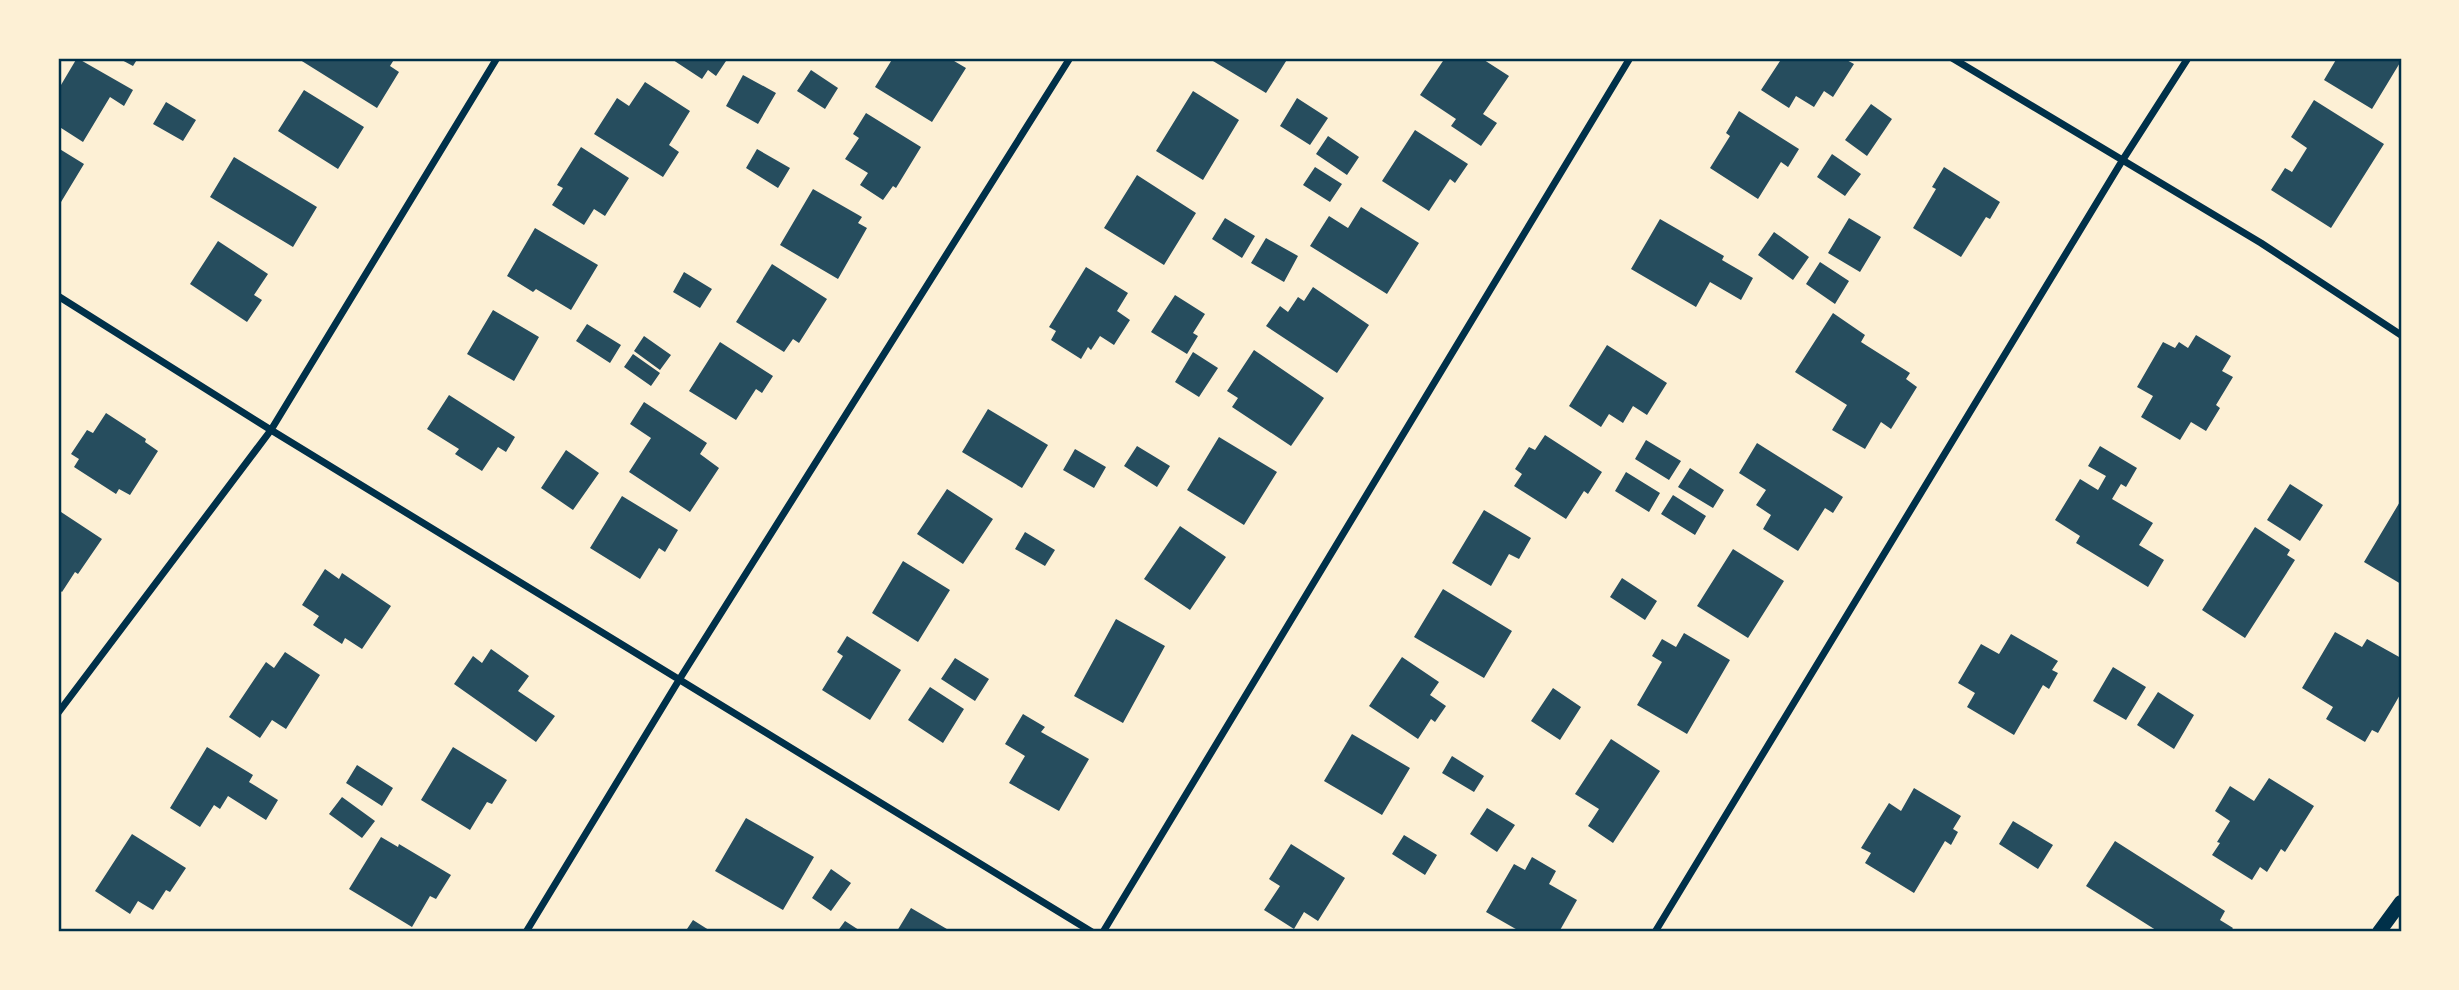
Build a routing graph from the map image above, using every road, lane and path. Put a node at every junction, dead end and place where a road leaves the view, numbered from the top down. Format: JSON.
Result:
{"nodes":[{"id":1,"x":497,"y":58,"type":"edge"},
{"id":2,"x":1070,"y":58,"type":"edge"},
{"id":3,"x":1630,"y":58,"type":"edge"},
{"id":4,"x":1952,"y":58,"type":"edge"},
{"id":5,"x":2188,"y":58,"type":"edge"},
{"id":6,"x":2122,"y":161,"type":"junction"},
{"id":7,"x":58,"y":296,"type":"edge"},
{"id":8,"x":2401,"y":335,"type":"edge"},
{"id":9,"x":271,"y":430,"type":"junction"},
{"id":10,"x":679,"y":680,"type":"junction"},
{"id":11,"x":58,"y":713,"type":"edge"},
{"id":12,"x":2401,"y":901,"type":"edge"},
{"id":13,"x":526,"y":932,"type":"edge"},
{"id":14,"x":1092,"y":932,"type":"edge"},
{"id":15,"x":1103,"y":932,"type":"edge"},
{"id":16,"x":1654,"y":932,"type":"edge"},
{"id":17,"x":2379,"y":932,"type":"edge"}],
"edges":[{"from":1,"to":9,"type":"street"},
{"from":2,"to":10,"type":"street"},
{"from":3,"to":15,"type":"street"},
{"from":4,"to":6,"type":"street"},
{"from":5,"to":6,"type":"street"},
{"from":6,"to":8,"type":"street"},
{"from":6,"to":16,"type":"street"},
{"from":7,"to":9,"type":"street"},
{"from":9,"to":10,"type":"street"},
{"from":9,"to":11,"type":"street"},
{"from":10,"to":13,"type":"street"},
{"from":10,"to":14,"type":"street"},
{"from":12,"to":17,"type":"main road"}]}
